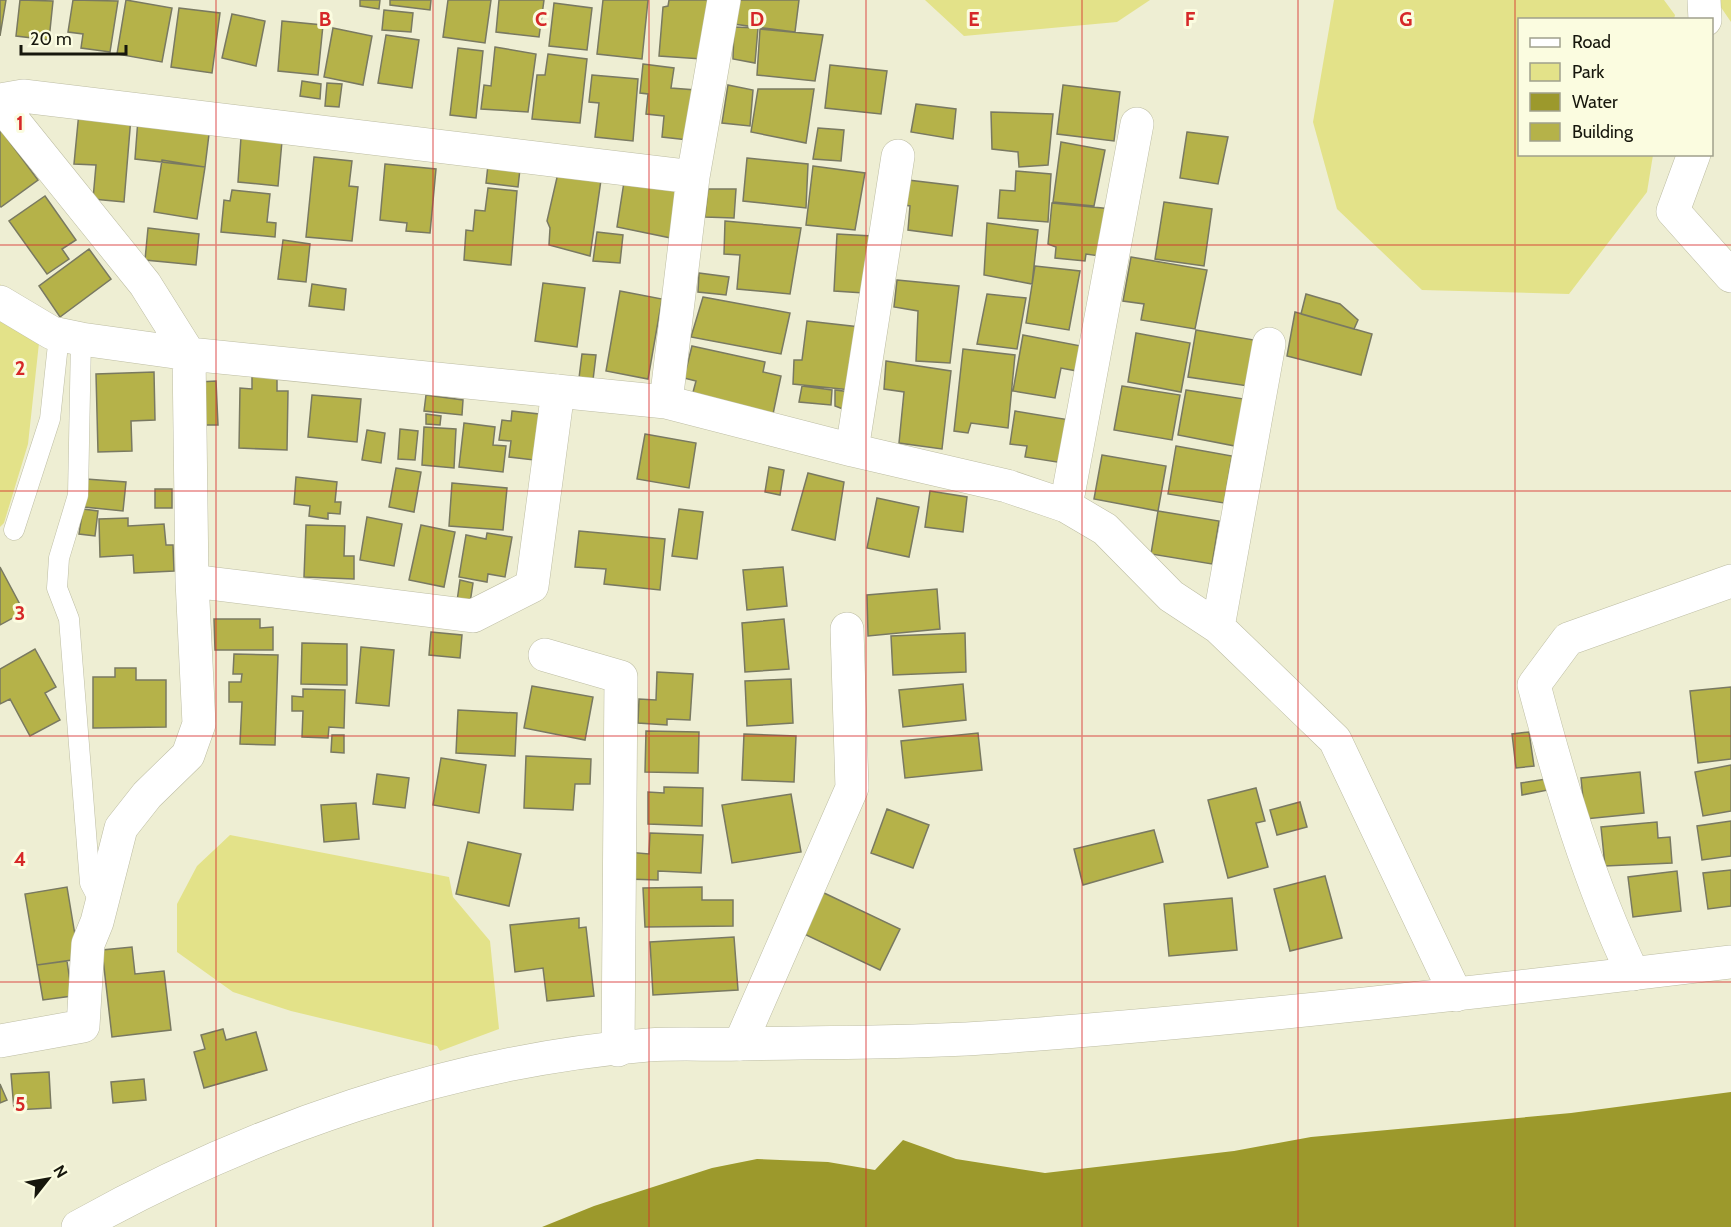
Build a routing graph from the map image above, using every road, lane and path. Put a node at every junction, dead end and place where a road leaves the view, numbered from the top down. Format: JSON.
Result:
{"nodes":[{"id":1,"x":724,"y":0,"type":"edge"},
{"id":2,"x":1704,"y":0,"type":"edge"},
{"id":3,"x":1705,"y":18,"type":"edge"},
{"id":4,"x":0,"y":102,"type":"edge"},
{"id":5,"x":1137,"y":124,"type":"dead end"},
{"id":6,"x":898,"y":156,"type":"dead end"},
{"id":7,"x":1693,"y":156,"type":"edge"},
{"id":8,"x":693,"y":177,"type":"junction"},
{"id":9,"x":1731,"y":276,"type":"edge"},
{"id":10,"x":0,"y":302,"type":"edge"},
{"id":11,"x":70,"y":337,"type":"junction"},
{"id":12,"x":1269,"y":344,"type":"dead end"},
{"id":13,"x":189,"y":354,"type":"junction"},
{"id":14,"x":558,"y":391,"type":"junction"},
{"id":15,"x":666,"y":402,"type":"junction"},
{"id":16,"x":852,"y":450,"type":"junction"},
{"id":17,"x":1066,"y":506,"type":"junction"},
{"id":18,"x":14,"y":530,"type":"dead end"},
{"id":19,"x":192,"y":581,"type":"junction"},
{"id":20,"x":1731,"y":581,"type":"edge"},
{"id":21,"x":1218,"y":627,"type":"junction"},
{"id":22,"x":847,"y":629,"type":"dead end"},
{"id":23,"x":545,"y":655,"type":"dead end"},
{"id":24,"x":101,"y":904,"type":"junction"},
{"id":25,"x":1731,"y":962,"type":"edge"},
{"id":26,"x":1633,"y":974,"type":"junction"},
{"id":27,"x":1456,"y":995,"type":"junction"},
{"id":28,"x":0,"y":1041,"type":"edge"},
{"id":29,"x":740,"y":1044,"type":"junction"},
{"id":30,"x":618,"y":1050,"type":"junction"},
{"id":31,"x":78,"y":1227,"type":"edge"}],
"edges":[{"from":1,"to":8,"type":"street"},
{"from":2,"to":3,"type":"street"},
{"from":4,"to":8,"type":"street"},
{"from":4,"to":13,"type":"street"},
{"from":5,"to":17,"type":"street"},
{"from":6,"to":16,"type":"street"},
{"from":7,"to":9,"type":"street"},
{"from":8,"to":15,"type":"street"},
{"from":10,"to":11,"type":"street"},
{"from":11,"to":13,"type":"street"},
{"from":11,"to":18,"type":"lane"},
{"from":11,"to":24,"type":"lane"},
{"from":12,"to":21,"type":"street"},
{"from":13,"to":14,"type":"street"},
{"from":13,"to":19,"type":"street"},
{"from":14,"to":15,"type":"street"},
{"from":14,"to":19,"type":"street"},
{"from":15,"to":16,"type":"street"},
{"from":16,"to":17,"type":"street"},
{"from":17,"to":21,"type":"street"},
{"from":19,"to":24,"type":"street"},
{"from":20,"to":26,"type":"street"},
{"from":21,"to":27,"type":"street"},
{"from":22,"to":29,"type":"street"},
{"from":23,"to":30,"type":"street"},
{"from":24,"to":28,"type":"street"},
{"from":25,"to":26,"type":"street"},
{"from":26,"to":27,"type":"street"},
{"from":27,"to":29,"type":"street"},
{"from":29,"to":30,"type":"street"},
{"from":30,"to":31,"type":"street"}]}
